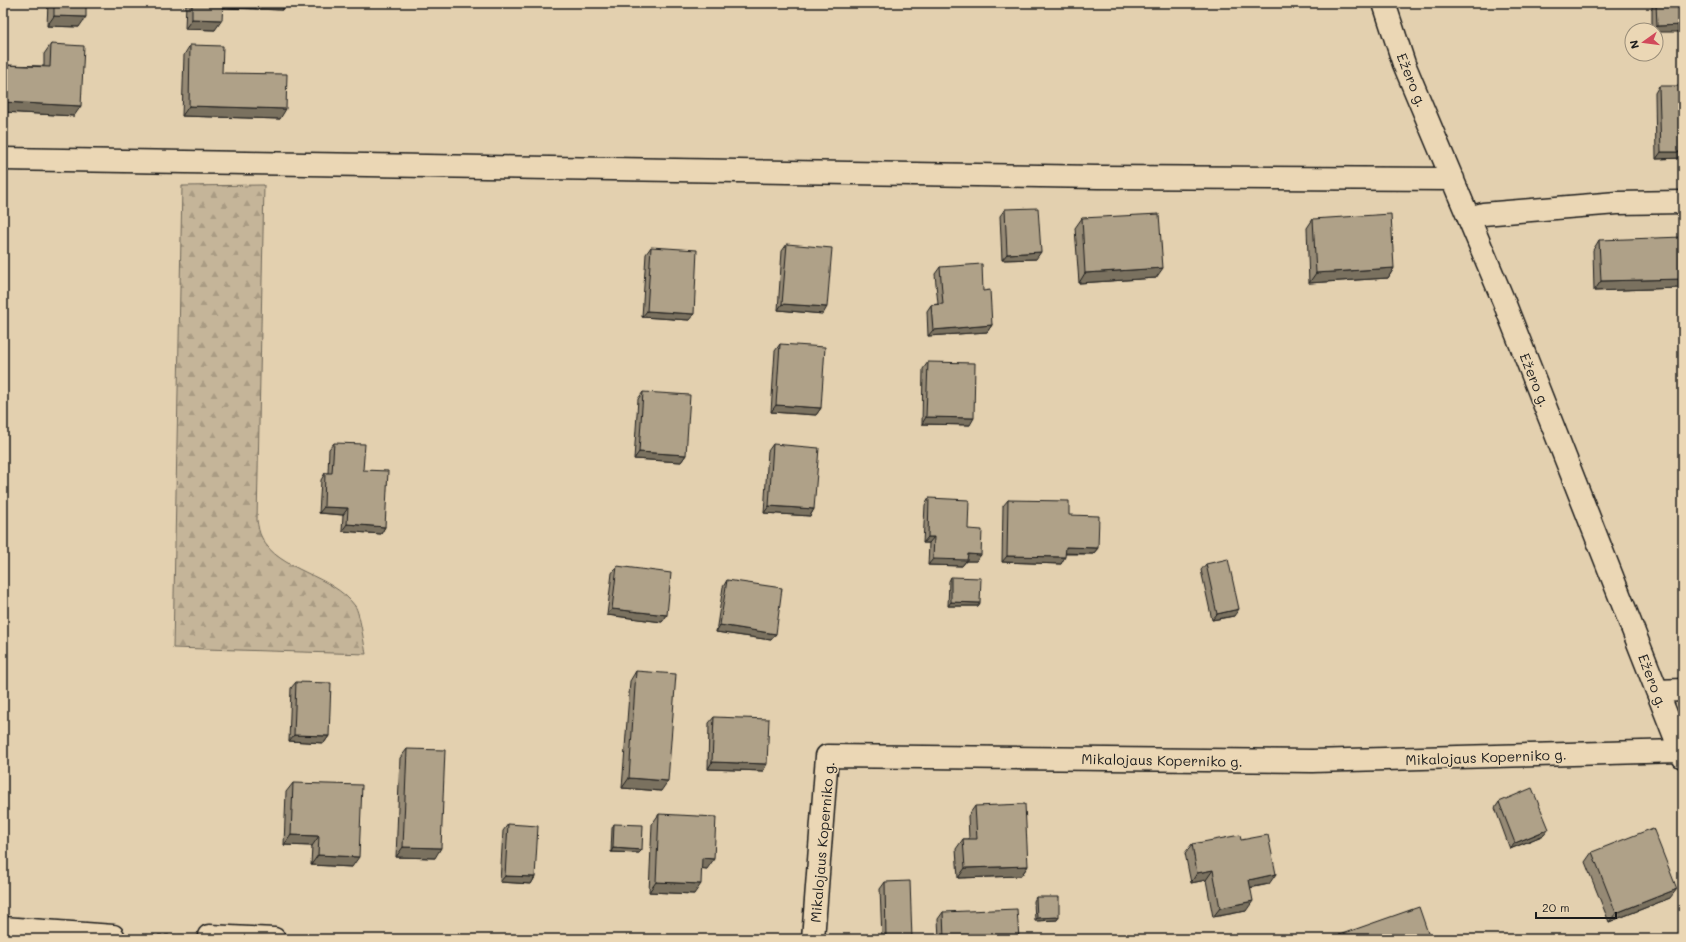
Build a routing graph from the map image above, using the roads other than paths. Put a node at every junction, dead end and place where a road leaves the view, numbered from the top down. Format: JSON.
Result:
{"nodes":[{"id":1,"x":1384,"y":3,"type":"edge"},
{"id":2,"x":3,"y":159,"type":"edge"},
{"id":3,"x":1453,"y":179,"type":"junction"},
{"id":4,"x":1683,"y":202,"type":"edge"},
{"id":5,"x":1469,"y":218,"type":"junction"},
{"id":6,"x":1683,"y":690,"type":"edge"},
{"id":7,"x":1657,"y":692,"type":"junction"},
{"id":8,"x":1682,"y":754,"type":"edge"},
{"id":9,"x":3,"y":928,"type":"edge"},
{"id":10,"x":113,"y":936,"type":"road end"},
{"id":11,"x":209,"y":936,"type":"road end"},
{"id":12,"x":274,"y":939,"type":"edge"},
{"id":13,"x":813,"y":939,"type":"edge"}],
"edges":[{"from":1,"to":3,"type":"street","name":"Ežero g."},
{"from":2,"to":3,"type":"street"},
{"from":3,"to":5,"type":"street","name":"Ežero g."},
{"from":4,"to":5,"type":"street"},
{"from":5,"to":7,"type":"street","name":"Ežero g."},
{"from":6,"to":7,"type":"street"},
{"from":7,"to":8,"type":"street","name":"Ežero g."},
{"from":8,"to":13,"type":"street","name":"Mikalojaus Koperniko g."},
{"from":9,"to":10,"type":"street"},
{"from":11,"to":12,"type":"street"}]}
